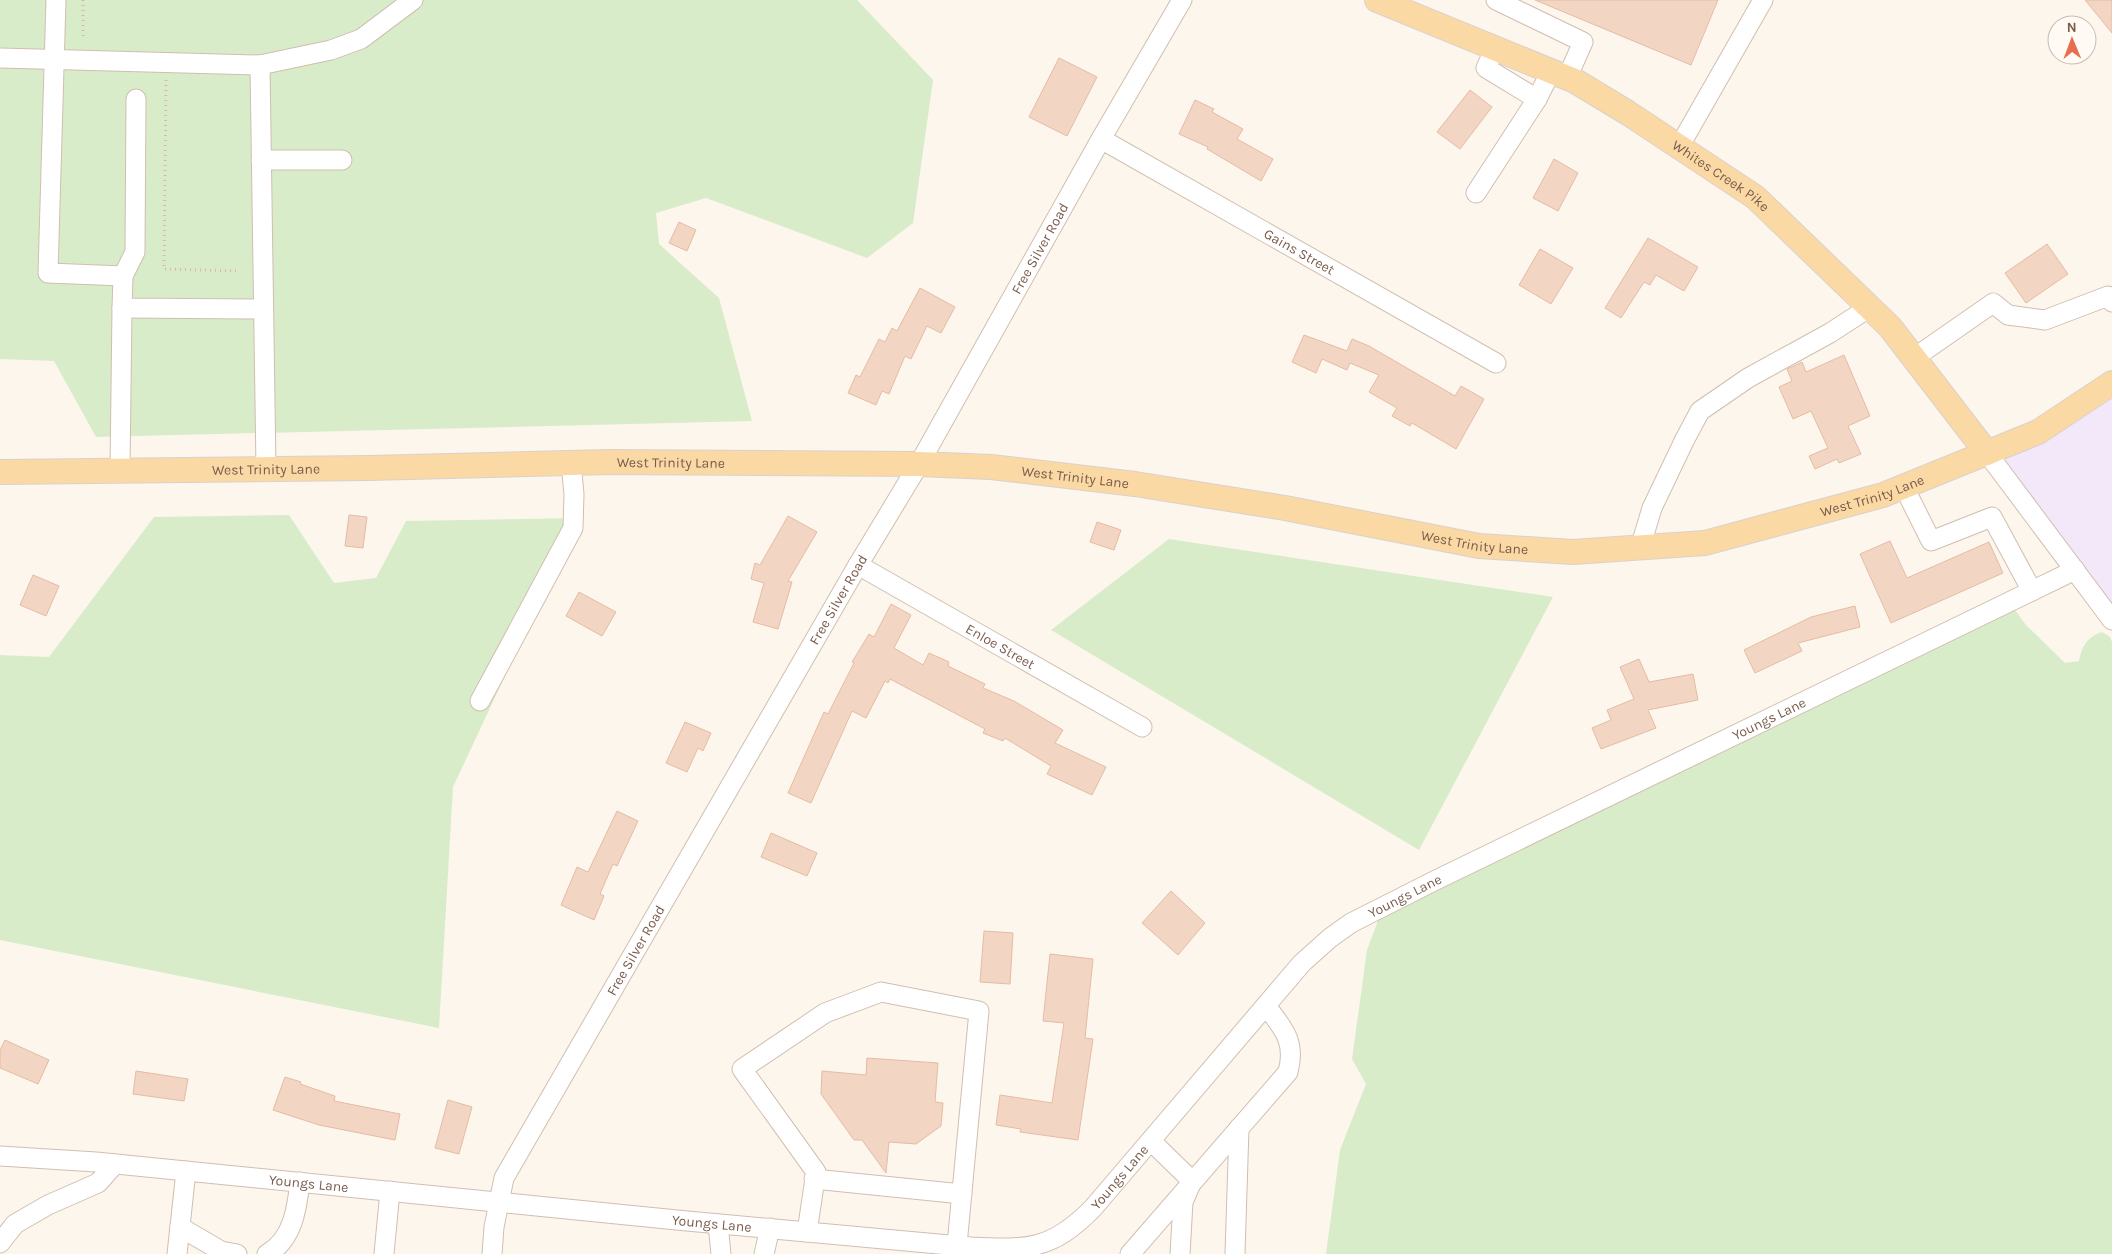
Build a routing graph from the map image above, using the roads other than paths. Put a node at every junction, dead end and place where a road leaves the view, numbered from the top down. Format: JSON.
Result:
{"nodes":[{"id":1,"x":56,"y":0,"type":"edge"},
{"id":2,"x":413,"y":0,"type":"edge"},
{"id":3,"x":1182,"y":0,"type":"edge"},
{"id":4,"x":1496,"y":0,"type":"edge"},
{"id":5,"x":1763,"y":0,"type":"edge"},
{"id":6,"x":1392,"y":2,"type":"edge"},
{"id":7,"x":1495,"y":48,"type":"junction"},
{"id":8,"x":0,"y":58,"type":"edge"},
{"id":9,"x":56,"y":59,"type":"junction"},
{"id":10,"x":260,"y":65,"type":"junction"},
{"id":11,"x":1559,"y":75,"type":"junction"},
{"id":12,"x":136,"y":99,"type":"dead end"},
{"id":13,"x":1537,"y":100,"type":"junction"},
{"id":14,"x":1101,"y":139,"type":"junction"},
{"id":15,"x":1679,"y":147,"type":"junction"},
{"id":16,"x":261,"y":160,"type":"junction"},
{"id":17,"x":342,"y":160,"type":"dead end"},
{"id":18,"x":1476,"y":193,"type":"dead end"},
{"id":19,"x":123,"y":276,"type":"junction"},
{"id":20,"x":2112,"y":302,"type":"edge"},
{"id":21,"x":122,"y":308,"type":"junction"},
{"id":22,"x":1870,"y":308,"type":"junction"},
{"id":23,"x":263,"y":309,"type":"junction"},
{"id":24,"x":1914,"y":358,"type":"junction"},
{"id":25,"x":1496,"y":363,"type":"dead end"},
{"id":26,"x":2112,"y":383,"type":"edge"},
{"id":27,"x":1987,"y":453,"type":"junction"},
{"id":28,"x":571,"y":463,"type":"junction"},
{"id":29,"x":919,"y":464,"type":"junction"},
{"id":30,"x":266,"y":469,"type":"junction"},
{"id":31,"x":120,"y":470,"type":"junction"},
{"id":32,"x":0,"y":472,"type":"edge"},
{"id":33,"x":1904,"y":487,"type":"junction"},
{"id":34,"x":1640,"y":548,"type":"junction"},
{"id":35,"x":858,"y":566,"type":"junction"},
{"id":36,"x":2076,"y":570,"type":"junction"},
{"id":37,"x":2032,"y":591,"type":"junction"},
{"id":38,"x":2112,"y":620,"type":"edge"},
{"id":39,"x":480,"y":701,"type":"dead end"},
{"id":40,"x":1142,"y":727,"type":"dead end"},
{"id":41,"x":1266,"y":1006,"type":"junction"},
{"id":42,"x":1239,"y":1128,"type":"junction"},
{"id":43,"x":1151,"y":1141,"type":"junction"},
{"id":44,"x":0,"y":1156,"type":"edge"},
{"id":45,"x":114,"y":1164,"type":"junction"},
{"id":46,"x":186,"y":1171,"type":"junction"},
{"id":47,"x":814,"y":1179,"type":"junction"},
{"id":48,"x":300,"y":1182,"type":"junction"},
{"id":49,"x":1192,"y":1182,"type":"junction"},
{"id":50,"x":390,"y":1191,"type":"junction"},
{"id":51,"x":962,"y":1194,"type":"junction"},
{"id":52,"x":499,"y":1202,"type":"junction"},
{"id":53,"x":718,"y":1224,"type":"junction"},
{"id":54,"x":180,"y":1228,"type":"junction"},
{"id":55,"x":770,"y":1228,"type":"junction"},
{"id":56,"x":807,"y":1232,"type":"junction"},
{"id":57,"x":0,"y":1244,"type":"edge"},
{"id":58,"x":957,"y":1245,"type":"junction"},
{"id":59,"x":177,"y":1254,"type":"edge"},
{"id":60,"x":237,"y":1254,"type":"edge"},
{"id":61,"x":267,"y":1254,"type":"edge"},
{"id":62,"x":384,"y":1254,"type":"edge"},
{"id":63,"x":492,"y":1254,"type":"edge"},
{"id":64,"x":720,"y":1254,"type":"edge"},
{"id":65,"x":764,"y":1254,"type":"edge"},
{"id":66,"x":1130,"y":1254,"type":"edge"},
{"id":67,"x":1180,"y":1254,"type":"edge"},
{"id":68,"x":1235,"y":1254,"type":"edge"}],
"edges":[{"from":1,"to":9,"type":"street"},
{"from":2,"to":10,"type":"street"},
{"from":3,"to":14,"type":"street","name":"Free Silver Road"},
{"from":4,"to":11,"type":"street"},
{"from":5,"to":15,"type":"street"},
{"from":6,"to":7,"type":"main road","name":"Whites Creek Pike"},
{"from":7,"to":11,"type":"main road","name":"Whites Creek Pike"},
{"from":7,"to":13,"type":"street"},
{"from":8,"to":9,"type":"street"},
{"from":9,"to":10,"type":"street"},
{"from":9,"to":19,"type":"street"},
{"from":10,"to":16,"type":"street"},
{"from":11,"to":13,"type":"street"},
{"from":11,"to":15,"type":"main road","name":"Whites Creek Pike"},
{"from":12,"to":19,"type":"street"},
{"from":13,"to":18,"type":"street"},
{"from":14,"to":25,"type":"street","name":"Gains Street"},
{"from":14,"to":29,"type":"street","name":"Free Silver Road"},
{"from":15,"to":22,"type":"main road","name":"Whites Creek Pike"},
{"from":16,"to":17,"type":"street"},
{"from":16,"to":23,"type":"street"},
{"from":19,"to":21,"type":"street"},
{"from":20,"to":24,"type":"street"},
{"from":21,"to":23,"type":"street"},
{"from":21,"to":31,"type":"street"},
{"from":22,"to":24,"type":"main road","name":"Whites Creek Pike"},
{"from":22,"to":34,"type":"street"},
{"from":23,"to":30,"type":"street"},
{"from":24,"to":27,"type":"main road","name":"Whites Creek Pike"},
{"from":26,"to":27,"type":"main road","name":"West Trinity Lane"},
{"from":27,"to":33,"type":"main road","name":"West Trinity Lane"},
{"from":27,"to":36,"type":"street"},
{"from":28,"to":29,"type":"main road","name":"West Trinity Lane"},
{"from":28,"to":30,"type":"main road","name":"West Trinity Lane"},
{"from":28,"to":39,"type":"street"},
{"from":29,"to":34,"type":"main road","name":"West Trinity Lane"},
{"from":29,"to":35,"type":"street","name":"Free Silver Road"},
{"from":30,"to":31,"type":"main road","name":"West Trinity Lane"},
{"from":31,"to":32,"type":"main road","name":"West Trinity Lane"},
{"from":33,"to":34,"type":"main road","name":"West Trinity Lane"},
{"from":33,"to":37,"type":"street"},
{"from":35,"to":40,"type":"street","name":"Enloe Street"},
{"from":35,"to":52,"type":"street","name":"Free Silver Road"},
{"from":36,"to":37,"type":"street","name":"Youngs Lane"},
{"from":36,"to":38,"type":"street"},
{"from":37,"to":41,"type":"street","name":"Youngs Lane"},
{"from":41,"to":42,"type":"street"},
{"from":41,"to":43,"type":"street","name":"Youngs Lane"},
{"from":42,"to":49,"type":"street"},
{"from":42,"to":68,"type":"street"},
{"from":43,"to":49,"type":"street"},
{"from":43,"to":58,"type":"street","name":"Youngs Lane"},
{"from":44,"to":45,"type":"street","name":"Youngs Lane"},
{"from":45,"to":46,"type":"street","name":"Youngs Lane"},
{"from":45,"to":57,"type":"street"},
{"from":46,"to":48,"type":"street","name":"Youngs Lane"},
{"from":46,"to":54,"type":"street"},
{"from":47,"to":51,"type":"street"},
{"from":47,"to":51,"type":"street"},
{"from":47,"to":56,"type":"street"},
{"from":48,"to":50,"type":"street","name":"Youngs Lane"},
{"from":48,"to":61,"type":"street"},
{"from":49,"to":66,"type":"street"},
{"from":49,"to":67,"type":"street"},
{"from":50,"to":52,"type":"street","name":"Youngs Lane"},
{"from":50,"to":62,"type":"street"},
{"from":51,"to":58,"type":"street"},
{"from":52,"to":53,"type":"street","name":"Youngs Lane"},
{"from":52,"to":63,"type":"street","name":"Free Silver Road"},
{"from":53,"to":55,"type":"street","name":"Youngs Lane"},
{"from":53,"to":64,"type":"street"},
{"from":54,"to":59,"type":"street"},
{"from":54,"to":60,"type":"street"},
{"from":55,"to":56,"type":"street","name":"Youngs Lane"},
{"from":55,"to":65,"type":"street"},
{"from":56,"to":58,"type":"street","name":"Youngs Lane"}]}
